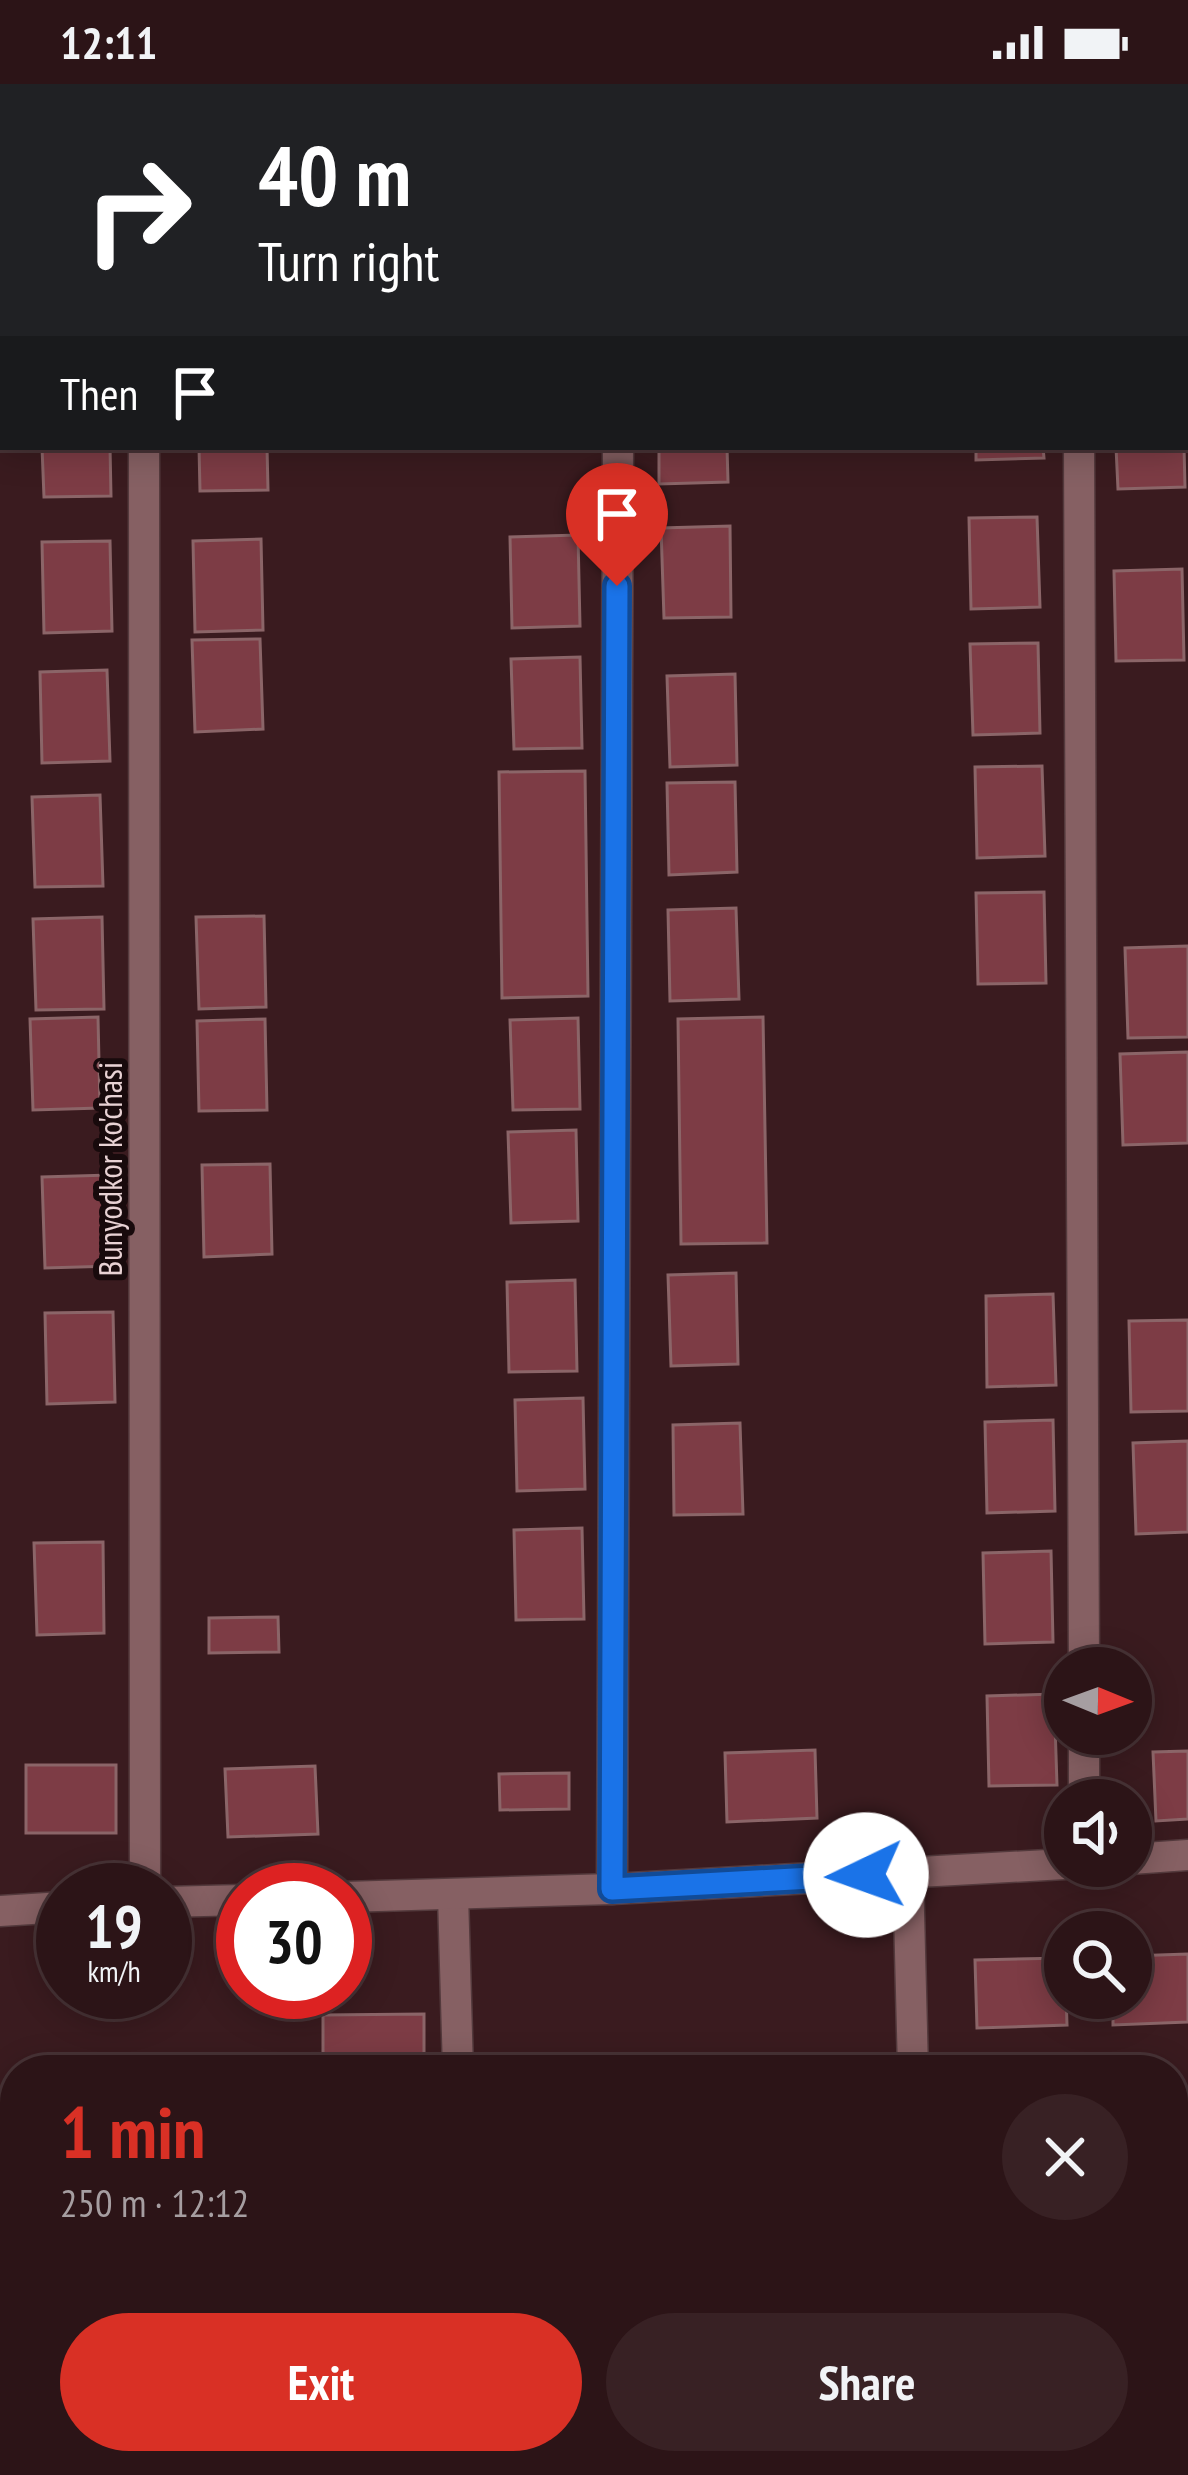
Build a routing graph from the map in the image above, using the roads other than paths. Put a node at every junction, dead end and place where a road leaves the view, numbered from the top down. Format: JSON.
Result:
{"nodes":[{"id":1,"x":144,"y":450,"type":"edge"},
{"id":2,"x":618,"y":450,"type":"edge"},
{"id":3,"x":1078,"y":450,"type":"edge"},
{"id":4,"x":1084,"y":1647,"type":"edge"},
{"id":5,"x":1188,"y":1855,"type":"edge"},
{"id":6,"x":1152,"y":1858,"type":"edge"},
{"id":7,"x":145,"y":1863,"type":"edge"},
{"id":8,"x":1044,"y":1865,"type":"edge"},
{"id":9,"x":908,"y":1873,"type":"junction"},
{"id":10,"x":612,"y":1889,"type":"junction"},
{"id":11,"x":453,"y":1894,"type":"junction"},
{"id":12,"x":372,"y":1896,"type":"edge"},
{"id":13,"x":36,"y":1909,"type":"edge"},
{"id":14,"x":0,"y":1911,"type":"edge"},
{"id":15,"x":458,"y":2055,"type":"edge"},
{"id":16,"x":913,"y":2055,"type":"edge"}],
"edges":[{"from":1,"to":7,"type":"street","name":"Bunyodkor ko'chasi"},
{"from":2,"to":10,"type":"street"},
{"from":3,"to":4,"type":"street"},
{"from":5,"to":6,"type":"street"},
{"from":8,"to":9,"type":"street"},
{"from":9,"to":10,"type":"street"},
{"from":9,"to":16,"type":"street"},
{"from":10,"to":11,"type":"street"},
{"from":11,"to":12,"type":"street"},
{"from":11,"to":15,"type":"street"},
{"from":13,"to":14,"type":"street"}]}
